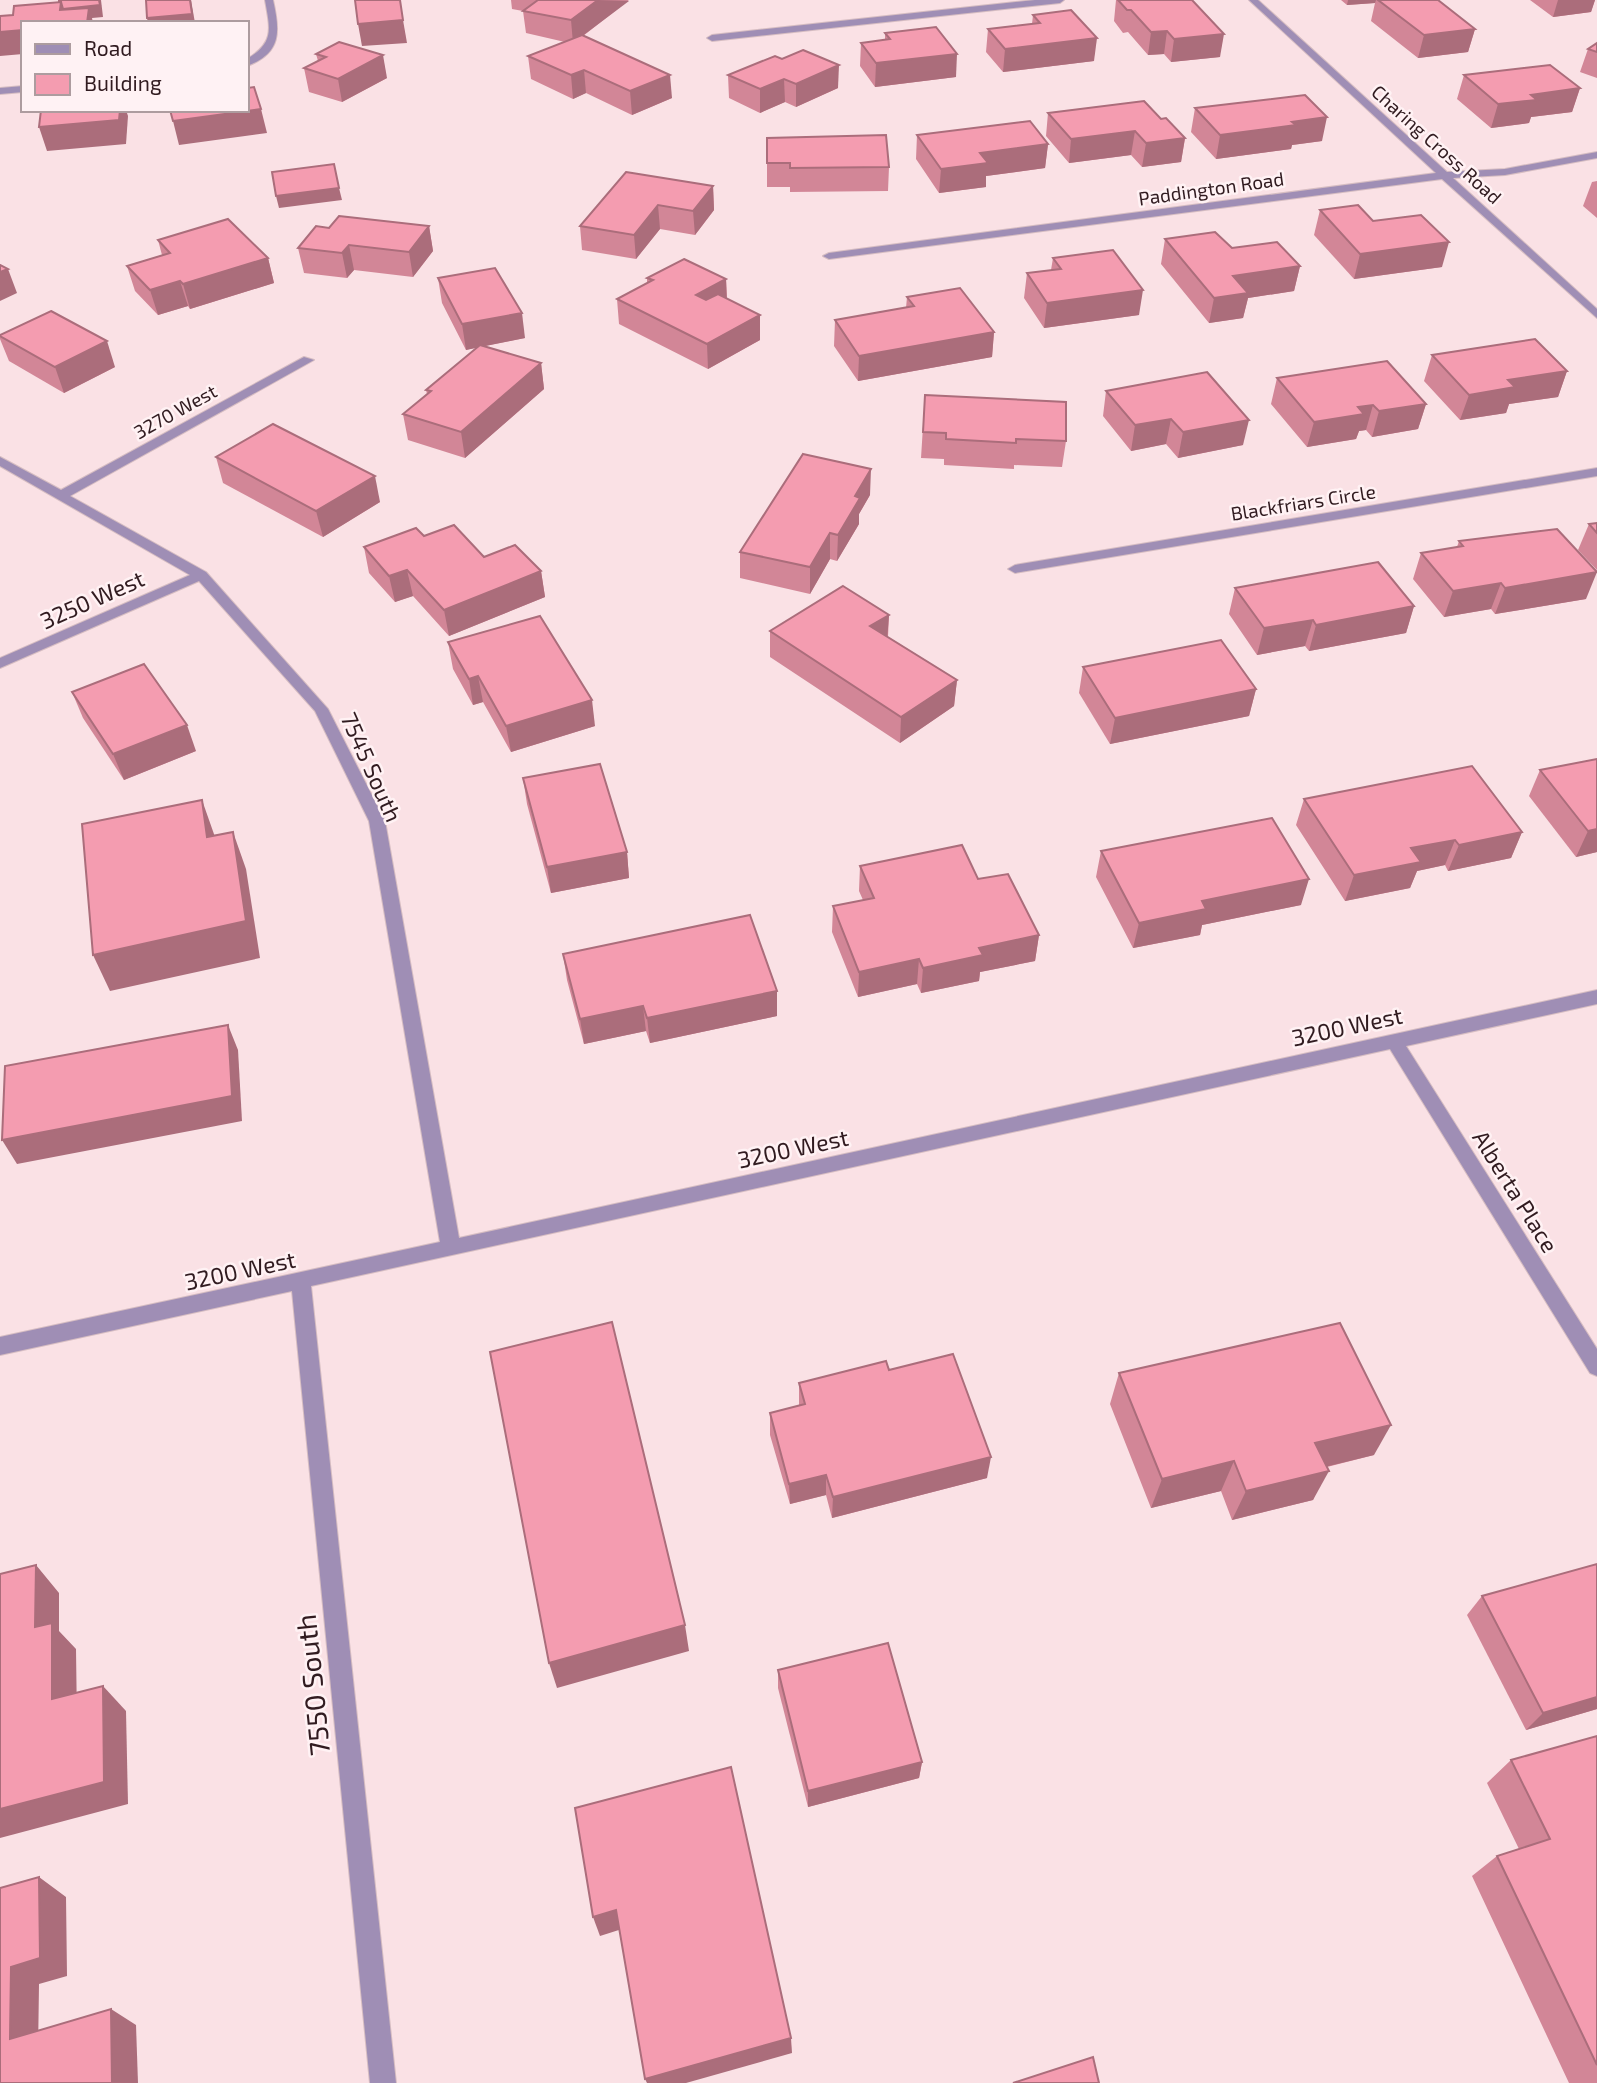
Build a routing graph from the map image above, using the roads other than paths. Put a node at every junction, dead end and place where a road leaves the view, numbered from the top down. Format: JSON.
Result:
{"nodes":[{"id":1,"x":269,"y":0,"type":"edge"},
{"id":2,"x":1060,"y":0,"type":"edge"},
{"id":3,"x":1252,"y":0,"type":"edge"},
{"id":4,"x":712,"y":38,"type":"dead end"},
{"id":5,"x":248,"y":62,"type":"edge"},
{"id":6,"x":21,"y":89,"type":"edge"},
{"id":7,"x":0,"y":91,"type":"edge"},
{"id":8,"x":1597,"y":155,"type":"edge"},
{"id":9,"x":1445,"y":175,"type":"junction"},
{"id":10,"x":830,"y":256,"type":"dead end"},
{"id":11,"x":1597,"y":315,"type":"edge"},
{"id":12,"x":307,"y":360,"type":"dead end"},
{"id":13,"x":0,"y":461,"type":"edge"},
{"id":14,"x":1597,"y":472,"type":"edge"},
{"id":15,"x":60,"y":496,"type":"junction"},
{"id":16,"x":1015,"y":569,"type":"dead end"},
{"id":17,"x":201,"y":575,"type":"junction"},
{"id":18,"x":0,"y":663,"type":"edge"},
{"id":19,"x":1597,"y":997,"type":"edge"},
{"id":20,"x":1394,"y":1041,"type":"junction"},
{"id":21,"x":451,"y":1248,"type":"junction"},
{"id":22,"x":301,"y":1282,"type":"junction"},
{"id":23,"x":0,"y":1346,"type":"edge"},
{"id":24,"x":1597,"y":1367,"type":"edge"},
{"id":25,"x":383,"y":2083,"type":"edge"}],
"edges":[{"from":1,"to":5,"type":"street"},
{"from":2,"to":4,"type":"street"},
{"from":3,"to":9,"type":"street","name":"Charing Cross Road"},
{"from":6,"to":7,"type":"street"},
{"from":8,"to":9,"type":"street","name":"Paddington Road"},
{"from":9,"to":10,"type":"street","name":"Paddington Road"},
{"from":9,"to":11,"type":"street","name":"Charing Cross Road"},
{"from":12,"to":15,"type":"street","name":"3270 West"},
{"from":13,"to":15,"type":"street","name":"7545 South"},
{"from":14,"to":16,"type":"street","name":"Blackfriars Circle"},
{"from":15,"to":17,"type":"street","name":"7545 South"},
{"from":17,"to":18,"type":"street","name":"3250 West"},
{"from":17,"to":21,"type":"street","name":"7545 South"},
{"from":19,"to":20,"type":"street","name":"3200 West"},
{"from":20,"to":21,"type":"street","name":"3200 West"},
{"from":20,"to":24,"type":"street","name":"Alberta Place"},
{"from":21,"to":22,"type":"street","name":"3200 West"},
{"from":22,"to":23,"type":"street","name":"3200 West"},
{"from":22,"to":25,"type":"street","name":"7550 South"}]}
